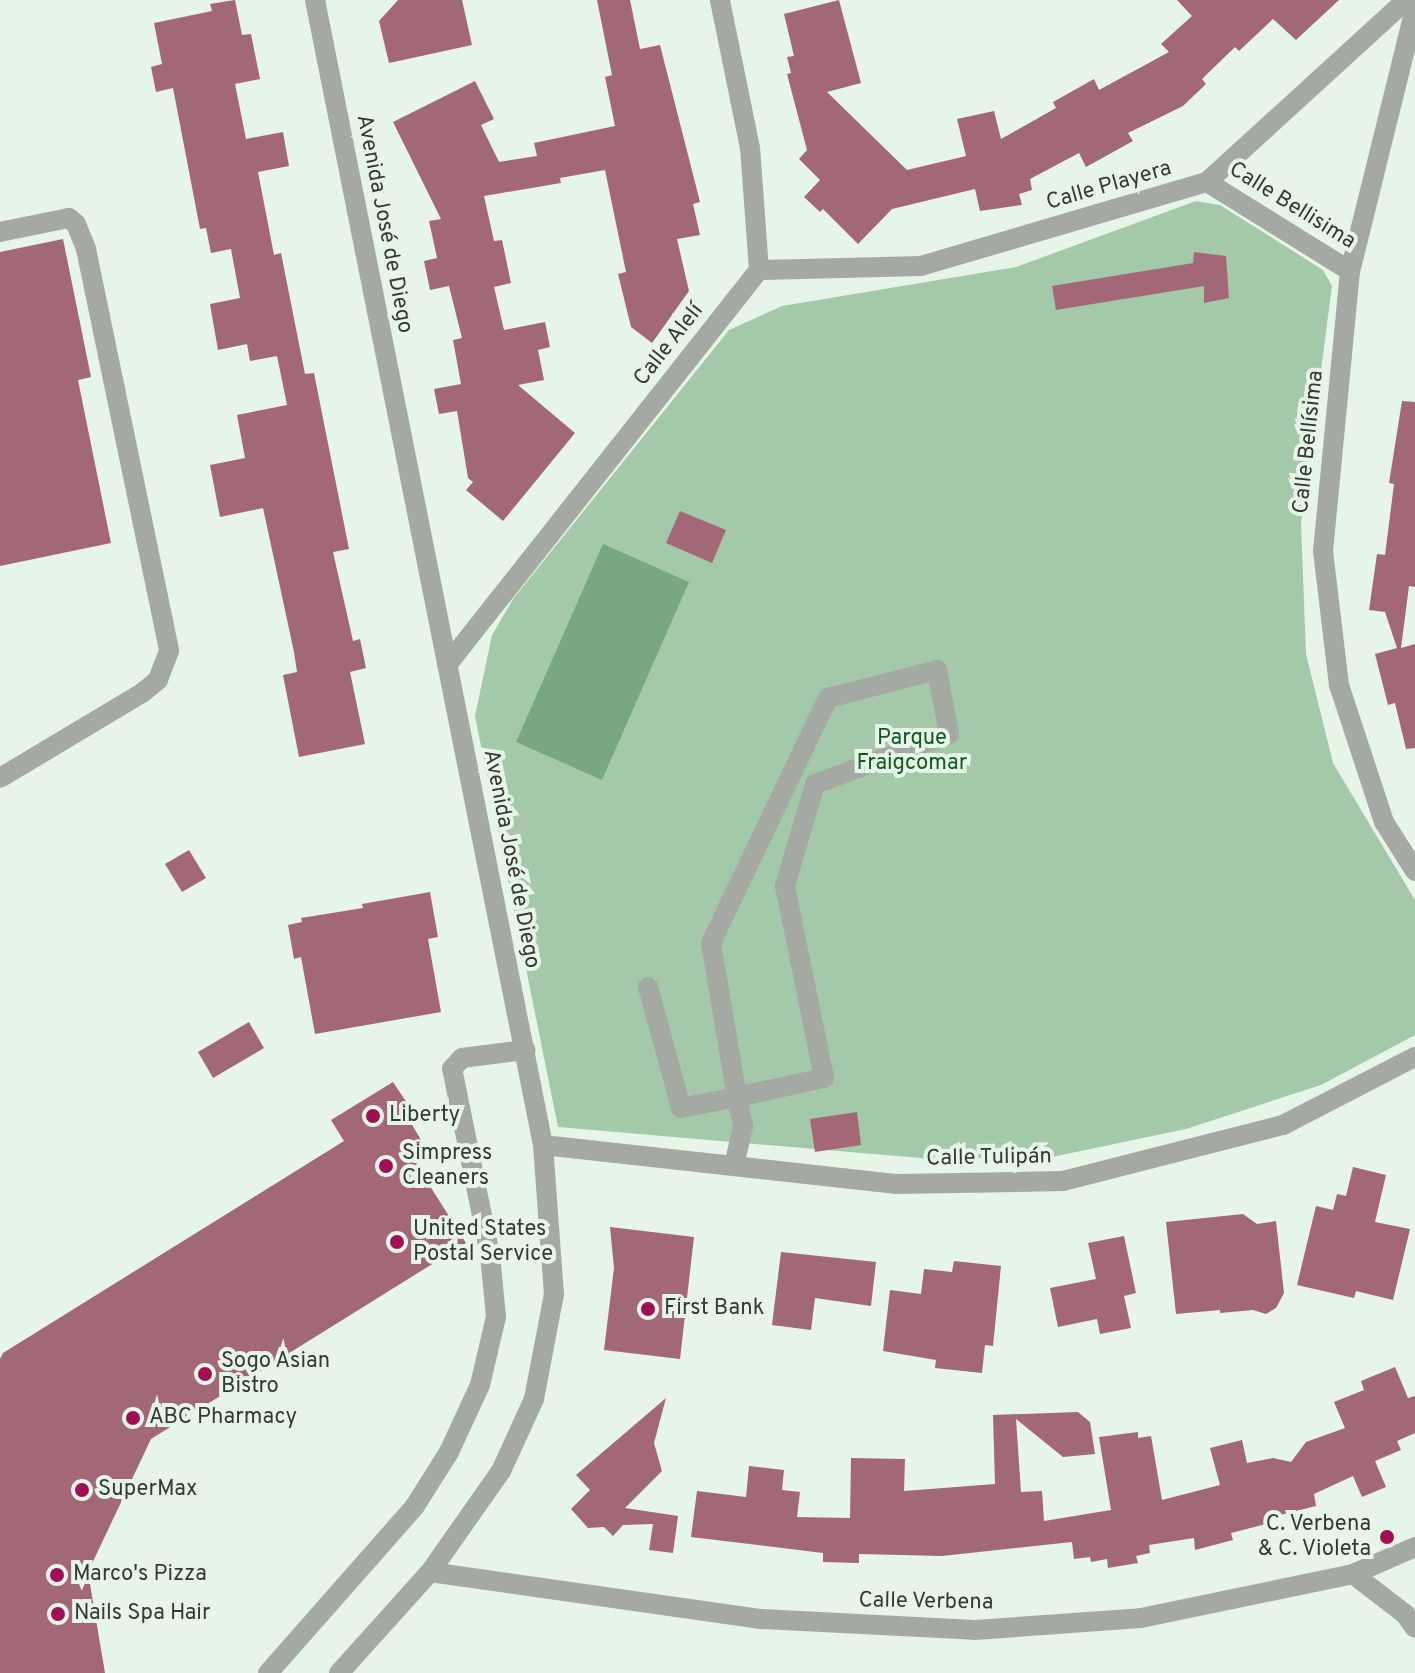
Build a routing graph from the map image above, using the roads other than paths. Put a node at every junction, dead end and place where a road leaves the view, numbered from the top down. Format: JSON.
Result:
{"nodes":[{"id":1,"x":315,"y":0,"type":"edge"},
{"id":2,"x":720,"y":0,"type":"edge"},
{"id":3,"x":1406,"y":0,"type":"edge"},
{"id":4,"x":1415,"y":9,"type":"edge"},
{"id":5,"x":1207,"y":182,"type":"junction"},
{"id":6,"x":0,"y":232,"type":"edge"},
{"id":7,"x":759,"y":270,"type":"junction"},
{"id":8,"x":1350,"y":271,"type":"junction"},
{"id":9,"x":447,"y":665,"type":"junction"},
{"id":10,"x":0,"y":778,"type":"edge"},
{"id":11,"x":1415,"y":871,"type":"edge"},
{"id":12,"x":648,"y":987,"type":"dead end"},
{"id":13,"x":525,"y":1050,"type":"junction"},
{"id":14,"x":1415,"y":1057,"type":"edge"},
{"id":15,"x":737,"y":1097,"type":"junction"},
{"id":16,"x":543,"y":1145,"type":"junction"},
{"id":17,"x":734,"y":1166,"type":"junction"},
{"id":18,"x":1415,"y":1547,"type":"edge"},
{"id":19,"x":430,"y":1572,"type":"junction"},
{"id":20,"x":1353,"y":1574,"type":"junction"},
{"id":21,"x":1415,"y":1628,"type":"edge"},
{"id":22,"x":268,"y":1673,"type":"edge"},
{"id":23,"x":339,"y":1673,"type":"edge"}],
"edges":[{"from":1,"to":9,"type":"street","name":"Avenida José de Diego"},
{"from":2,"to":7,"type":"street"},
{"from":3,"to":5,"type":"street","name":"Calle Playera"},
{"from":4,"to":8,"type":"street","name":"Calle Bellísima"},
{"from":5,"to":7,"type":"street","name":"Calle Playera"},
{"from":5,"to":8,"type":"street","name":"Calle Bellisima"},
{"from":6,"to":10,"type":"street"},
{"from":7,"to":9,"type":"street","name":"Calle Alelí"},
{"from":8,"to":11,"type":"street","name":"Calle Bellísima"},
{"from":9,"to":13,"type":"street","name":"Avenida José de Diego"},
{"from":12,"to":15,"type":"street"},
{"from":13,"to":16,"type":"street","name":"Avenida José de Diego"},
{"from":13,"to":22,"type":"street"},
{"from":14,"to":17,"type":"street","name":"Calle Tulipán"},
{"from":15,"to":15,"type":"street"},
{"from":15,"to":17,"type":"street"},
{"from":16,"to":17,"type":"street","name":"Calle Tulipán"},
{"from":16,"to":19,"type":"street","name":"Avenida José de Diego"},
{"from":18,"to":20,"type":"street","name":"Calle Verbena"},
{"from":19,"to":20,"type":"street","name":"Calle Verbena"},
{"from":19,"to":23,"type":"street","name":"Avenida José de Diego"},
{"from":20,"to":21,"type":"street"}]}
